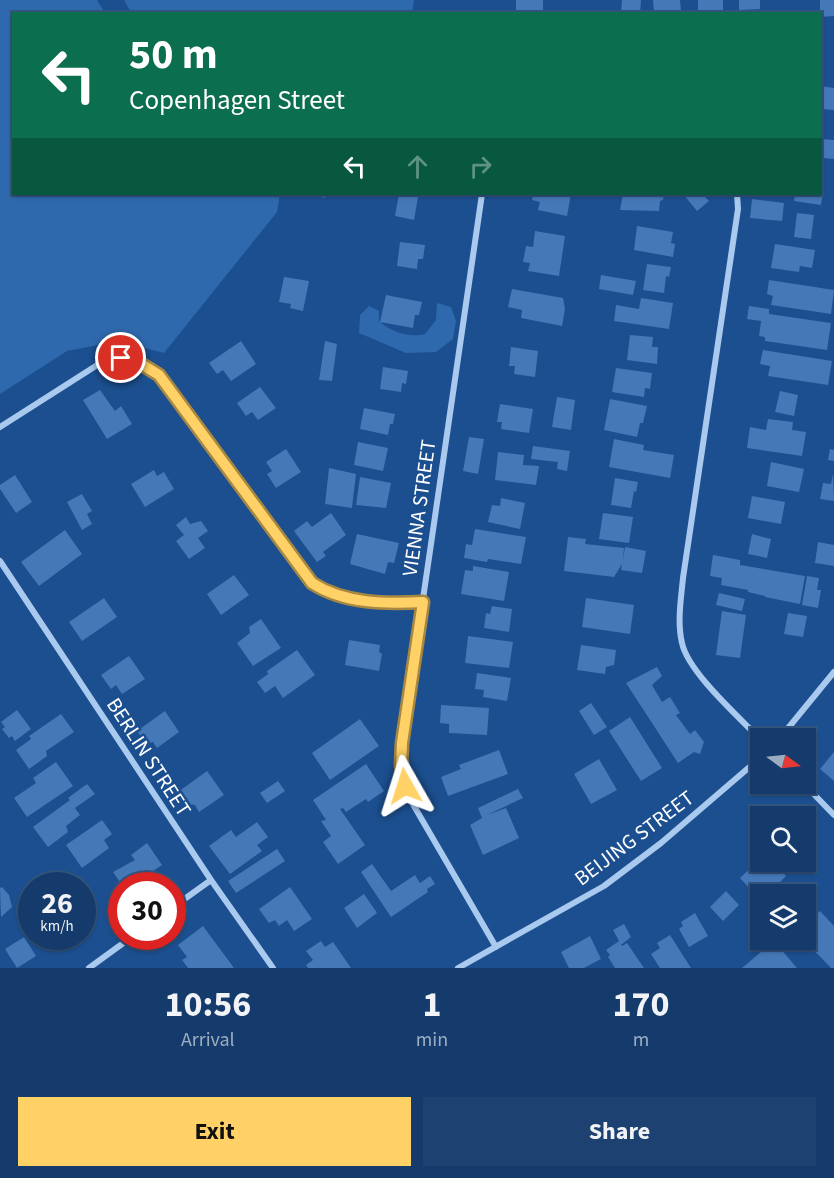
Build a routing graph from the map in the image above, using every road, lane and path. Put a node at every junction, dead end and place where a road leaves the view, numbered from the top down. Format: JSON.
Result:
{"nodes":[{"id":1,"x":482,"y":195,"type":"edge"},
{"id":2,"x":737,"y":195,"type":"edge"},
{"id":3,"x":0,"y":427,"type":"edge"},
{"id":4,"x":0,"y":561,"type":"edge"},
{"id":5,"x":423,"y":602,"type":"junction"},
{"id":6,"x":834,"y":672,"type":"edge"},
{"id":7,"x":750,"y":728,"type":"edge"},
{"id":8,"x":788,"y":728,"type":"edge"},
{"id":9,"x":750,"y":767,"type":"edge"},
{"id":10,"x":814,"y":794,"type":"edge"},
{"id":11,"x":834,"y":815,"type":"edge"},
{"id":12,"x":211,"y":880,"type":"junction"},
{"id":13,"x":186,"y":898,"type":"edge"},
{"id":14,"x":496,"y":947,"type":"junction"},
{"id":15,"x":114,"y":950,"type":"edge"},
{"id":16,"x":89,"y":968,"type":"edge"},
{"id":17,"x":273,"y":968,"type":"edge"},
{"id":18,"x":458,"y":968,"type":"edge"}],
"edges":[{"from":1,"to":5,"type":"street","name":"VIENNA STREET"},
{"from":2,"to":7,"type":"street"},
{"from":3,"to":5,"type":"street"},
{"from":4,"to":12,"type":"street","name":"BERLIN STREET"},
{"from":5,"to":14,"type":"street","name":"VIENNA STREET"},
{"from":6,"to":8,"type":"street"},
{"from":9,"to":14,"type":"street","name":"BEIJING STREET"},
{"from":10,"to":11,"type":"street"},
{"from":12,"to":13,"type":"street"},
{"from":12,"to":17,"type":"street","name":"BERLIN STREET"},
{"from":14,"to":18,"type":"street","name":"BEIJING STREET"},
{"from":15,"to":16,"type":"street"}]}
